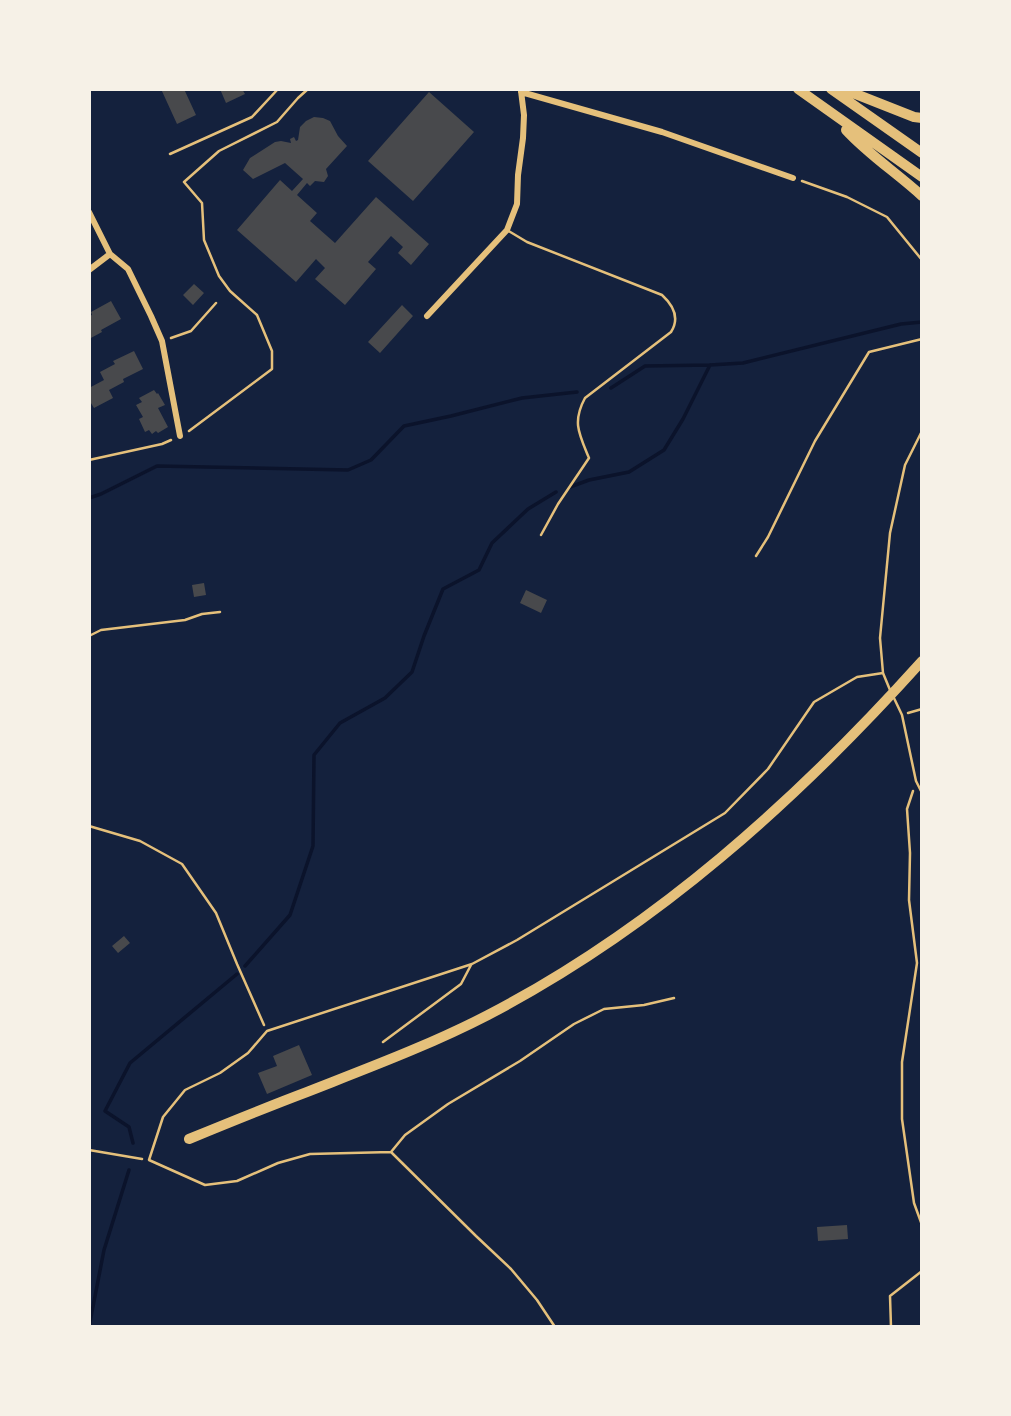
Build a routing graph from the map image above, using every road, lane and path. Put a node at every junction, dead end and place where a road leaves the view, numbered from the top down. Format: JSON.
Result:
{"nodes":[{"id":1,"x":278,"y":89,"type":"edge"},
{"id":2,"x":308,"y":89,"type":"edge"},
{"id":3,"x":798,"y":89,"type":"edge"},
{"id":4,"x":831,"y":89,"type":"edge"},
{"id":5,"x":843,"y":89,"type":"edge"},
{"id":6,"x":521,"y":91,"type":"edge"},
{"id":7,"x":830,"y":113,"type":"junction"},
{"id":8,"x":922,"y":118,"type":"edge"},
{"id":9,"x":922,"y":153,"type":"edge"},
{"id":10,"x":170,"y":154,"type":"dead end"},
{"id":11,"x":922,"y":177,"type":"edge"},
{"id":12,"x":793,"y":178,"type":"joint"},
{"id":13,"x":922,"y":196,"type":"edge"},
{"id":14,"x":89,"y":212,"type":"edge"},
{"id":15,"x":507,"y":230,"type":"junction"},
{"id":16,"x":110,"y":254,"type":"junction"},
{"id":17,"x":922,"y":260,"type":"edge"},
{"id":18,"x":89,"y":270,"type":"edge"},
{"id":19,"x":216,"y":303,"type":"dead end"},
{"id":20,"x":427,"y":316,"type":"dead end"},
{"id":21,"x":922,"y":338,"type":"edge"},
{"id":22,"x":162,"y":341,"type":"junction"},
{"id":23,"x":922,"y":431,"type":"edge"},
{"id":24,"x":180,"y":436,"type":"junction"},
{"id":25,"x":89,"y":460,"type":"edge"},
{"id":26,"x":541,"y":535,"type":"dead end"},
{"id":27,"x":756,"y":556,"type":"dead end"},
{"id":28,"x":220,"y":612,"type":"dead end"},
{"id":29,"x":89,"y":636,"type":"edge"},
{"id":30,"x":920,"y":662,"type":"edge"},
{"id":31,"x":883,"y":673,"type":"junction"},
{"id":32,"x":922,"y":709,"type":"edge"},
{"id":33,"x":902,"y":715,"type":"junction"},
{"id":34,"x":916,"y":781,"type":"junction"},
{"id":35,"x":922,"y":793,"type":"edge"},
{"id":36,"x":89,"y":827,"type":"edge"},
{"id":37,"x":472,"y":964,"type":"junction"},
{"id":38,"x":674,"y":999,"type":"dead end"},
{"id":39,"x":267,"y":1031,"type":"junction"},
{"id":40,"x":383,"y":1042,"type":"dead end"},
{"id":41,"x":189,"y":1139,"type":"dead end"},
{"id":42,"x":89,"y":1150,"type":"edge"},
{"id":43,"x":391,"y":1152,"type":"junction"},
{"id":44,"x":149,"y":1160,"type":"junction"},
{"id":45,"x":922,"y":1225,"type":"edge"},
{"id":46,"x":922,"y":1271,"type":"edge"},
{"id":47,"x":555,"y":1327,"type":"edge"},
{"id":48,"x":891,"y":1327,"type":"edge"}],
"edges":[{"from":1,"to":10,"type":"lane"},
{"from":2,"to":24,"type":"path"},
{"from":3,"to":7,"type":"highway"},
{"from":4,"to":9,"type":"highway"},
{"from":5,"to":8,"type":"highway"},
{"from":6,"to":12,"type":"street"},
{"from":6,"to":15,"type":"street"},
{"from":7,"to":11,"type":"highway"},
{"from":7,"to":13,"type":"highway"},
{"from":12,"to":17,"type":"path"},
{"from":14,"to":16,"type":"street"},
{"from":15,"to":20,"type":"street"},
{"from":15,"to":26,"type":"lane"},
{"from":16,"to":18,"type":"street"},
{"from":16,"to":22,"type":"street"},
{"from":19,"to":22,"type":"path"},
{"from":21,"to":27,"type":"path"},
{"from":22,"to":24,"type":"street"},
{"from":23,"to":31,"type":"lane"},
{"from":24,"to":25,"type":"path"},
{"from":28,"to":29,"type":"path"},
{"from":30,"to":41,"type":"main road"},
{"from":31,"to":33,"type":"lane"},
{"from":31,"to":37,"type":"lane"},
{"from":32,"to":33,"type":"path"},
{"from":33,"to":34,"type":"lane"},
{"from":34,"to":35,"type":"lane"},
{"from":34,"to":45,"type":"path"},
{"from":36,"to":39,"type":"path"},
{"from":37,"to":39,"type":"lane"},
{"from":37,"to":40,"type":"lane"},
{"from":38,"to":43,"type":"lane"},
{"from":39,"to":44,"type":"lane"},
{"from":42,"to":44,"type":"path"},
{"from":43,"to":44,"type":"lane"},
{"from":43,"to":47,"type":"lane"},
{"from":46,"to":48,"type":"path"}]}
